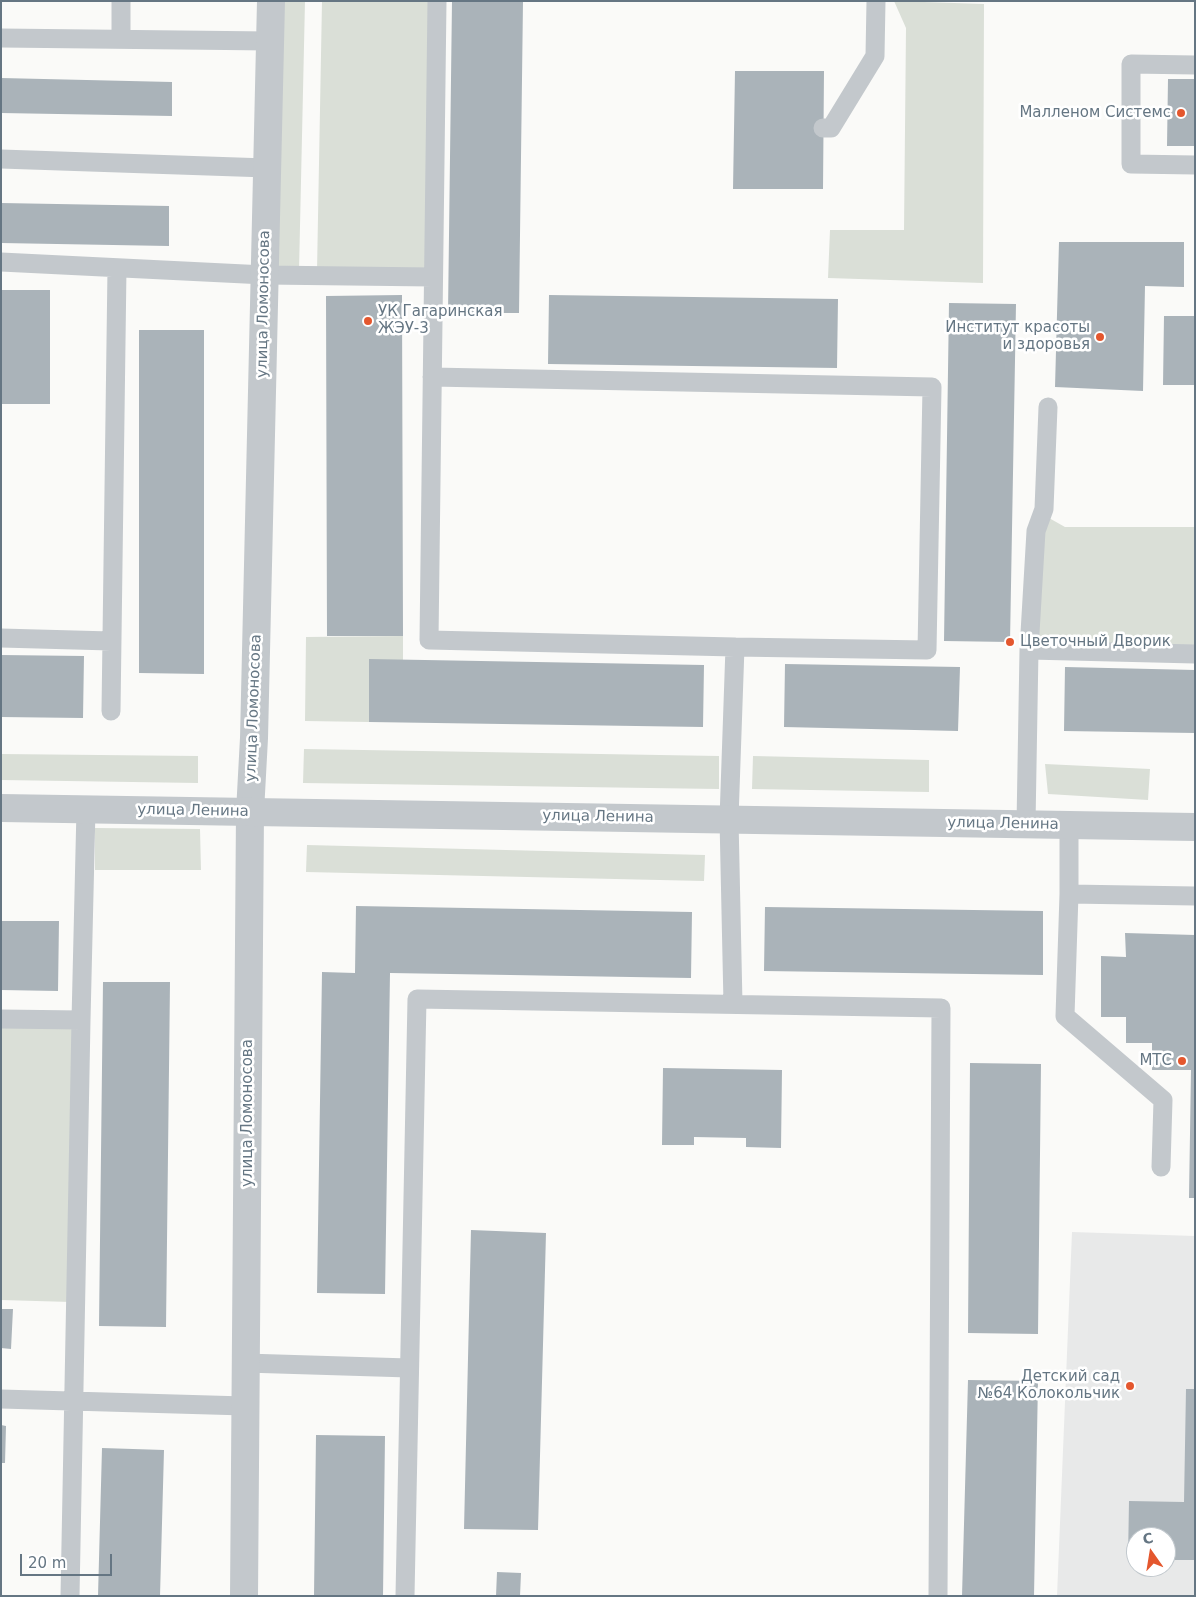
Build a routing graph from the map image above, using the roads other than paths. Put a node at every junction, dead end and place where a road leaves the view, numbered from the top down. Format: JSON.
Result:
{"nodes":[{"id":1,"x":121,"y":1,"type":"edge"},
{"id":2,"x":271,"y":1,"type":"edge"},
{"id":3,"x":437,"y":1,"type":"edge"},
{"id":4,"x":876,"y":1,"type":"edge"},
{"id":5,"x":1,"y":38,"type":"edge"},
{"id":6,"x":120,"y":39,"type":"junction"},
{"id":7,"x":270,"y":41,"type":"junction"},
{"id":8,"x":1195,"y":65,"type":"edge"},
{"id":9,"x":824,"y":128,"type":"dead end"},
{"id":10,"x":1,"y":159,"type":"edge"},
{"id":11,"x":1195,"y":165,"type":"edge"},
{"id":12,"x":267,"y":168,"type":"junction"},
{"id":13,"x":1,"y":262,"type":"edge"},
{"id":14,"x":117,"y":268,"type":"junction"},
{"id":15,"x":264,"y":275,"type":"junction"},
{"id":16,"x":433,"y":277,"type":"junction"},
{"id":17,"x":432,"y":377,"type":"junction"},
{"id":18,"x":1048,"y":407,"type":"dead end"},
{"id":19,"x":1,"y":638,"type":"edge"},
{"id":20,"x":111,"y":640,"type":"junction"},
{"id":21,"x":735,"y":647,"type":"junction"},
{"id":22,"x":1029,"y":650,"type":"junction"},
{"id":23,"x":1195,"y":654,"type":"edge"},
{"id":24,"x":111,"y":712,"type":"dead end"},
{"id":25,"x":1,"y":808,"type":"edge"},
{"id":26,"x":86,"y":809,"type":"junction"},
{"id":27,"x":250,"y":812,"type":"junction"},
{"id":28,"x":729,"y":819,"type":"junction"},
{"id":29,"x":1026,"y":824,"type":"junction"},
{"id":30,"x":1069,"y":825,"type":"junction"},
{"id":31,"x":1195,"y":827,"type":"edge"},
{"id":32,"x":1069,"y":894,"type":"junction"},
{"id":33,"x":1195,"y":896,"type":"edge"},
{"id":34,"x":733,"y":1004,"type":"junction"},
{"id":35,"x":1,"y":1019,"type":"edge"},
{"id":36,"x":82,"y":1020,"type":"junction"},
{"id":37,"x":1161,"y":1166,"type":"dead end"},
{"id":38,"x":245,"y":1362,"type":"junction"},
{"id":39,"x":409,"y":1368,"type":"junction"},
{"id":40,"x":1,"y":1399,"type":"edge"},
{"id":41,"x":74,"y":1401,"type":"junction"},
{"id":42,"x":245,"y":1406,"type":"junction"},
{"id":43,"x":70,"y":1596,"type":"edge"},
{"id":44,"x":244,"y":1596,"type":"edge"},
{"id":45,"x":405,"y":1596,"type":"edge"},
{"id":46,"x":938,"y":1596,"type":"edge"}],
"edges":[{"from":1,"to":6,"type":"lane"},
{"from":2,"to":7,"type":"street","name":"улица Ломоносова"},
{"from":3,"to":16,"type":"lane"},
{"from":4,"to":9,"type":"lane"},
{"from":5,"to":6,"type":"lane"},
{"from":6,"to":7,"type":"lane"},
{"from":7,"to":12,"type":"street","name":"улица Ломоносова"},
{"from":8,"to":11,"type":"lane"},
{"from":10,"to":12,"type":"lane"},
{"from":12,"to":15,"type":"street","name":"улица Ломоносова"},
{"from":13,"to":14,"type":"lane"},
{"from":14,"to":15,"type":"lane"},
{"from":14,"to":20,"type":"lane"},
{"from":15,"to":16,"type":"lane"},
{"from":15,"to":27,"type":"street","name":"улица Ломоносова"},
{"from":16,"to":17,"type":"lane"},
{"from":17,"to":21,"type":"lane"},
{"from":17,"to":21,"type":"lane"},
{"from":18,"to":22,"type":"lane"},
{"from":19,"to":20,"type":"lane"},
{"from":20,"to":24,"type":"lane"},
{"from":21,"to":28,"type":"lane"},
{"from":22,"to":23,"type":"lane"},
{"from":22,"to":29,"type":"lane"},
{"from":25,"to":26,"type":"street","name":"улица Ленина"},
{"from":26,"to":27,"type":"street","name":"улица Ленина"},
{"from":26,"to":36,"type":"lane"},
{"from":27,"to":28,"type":"street","name":"улица Ленина"},
{"from":27,"to":38,"type":"street","name":"улица Ломоносова"},
{"from":28,"to":29,"type":"street","name":"улица Ленина"},
{"from":28,"to":34,"type":"lane"},
{"from":29,"to":30,"type":"street","name":"улица Ленина"},
{"from":30,"to":31,"type":"street","name":"улица Ленина"},
{"from":30,"to":32,"type":"lane"},
{"from":32,"to":33,"type":"lane"},
{"from":32,"to":37,"type":"lane"},
{"from":34,"to":39,"type":"lane"},
{"from":34,"to":46,"type":"lane"},
{"from":35,"to":36,"type":"lane"},
{"from":36,"to":41,"type":"lane"},
{"from":38,"to":39,"type":"lane"},
{"from":38,"to":42,"type":"street","name":"улица Ломоносова"},
{"from":39,"to":45,"type":"lane"},
{"from":40,"to":41,"type":"lane"},
{"from":41,"to":42,"type":"lane"},
{"from":41,"to":43,"type":"lane"},
{"from":42,"to":44,"type":"street","name":"улица Ломоносова"}]}
